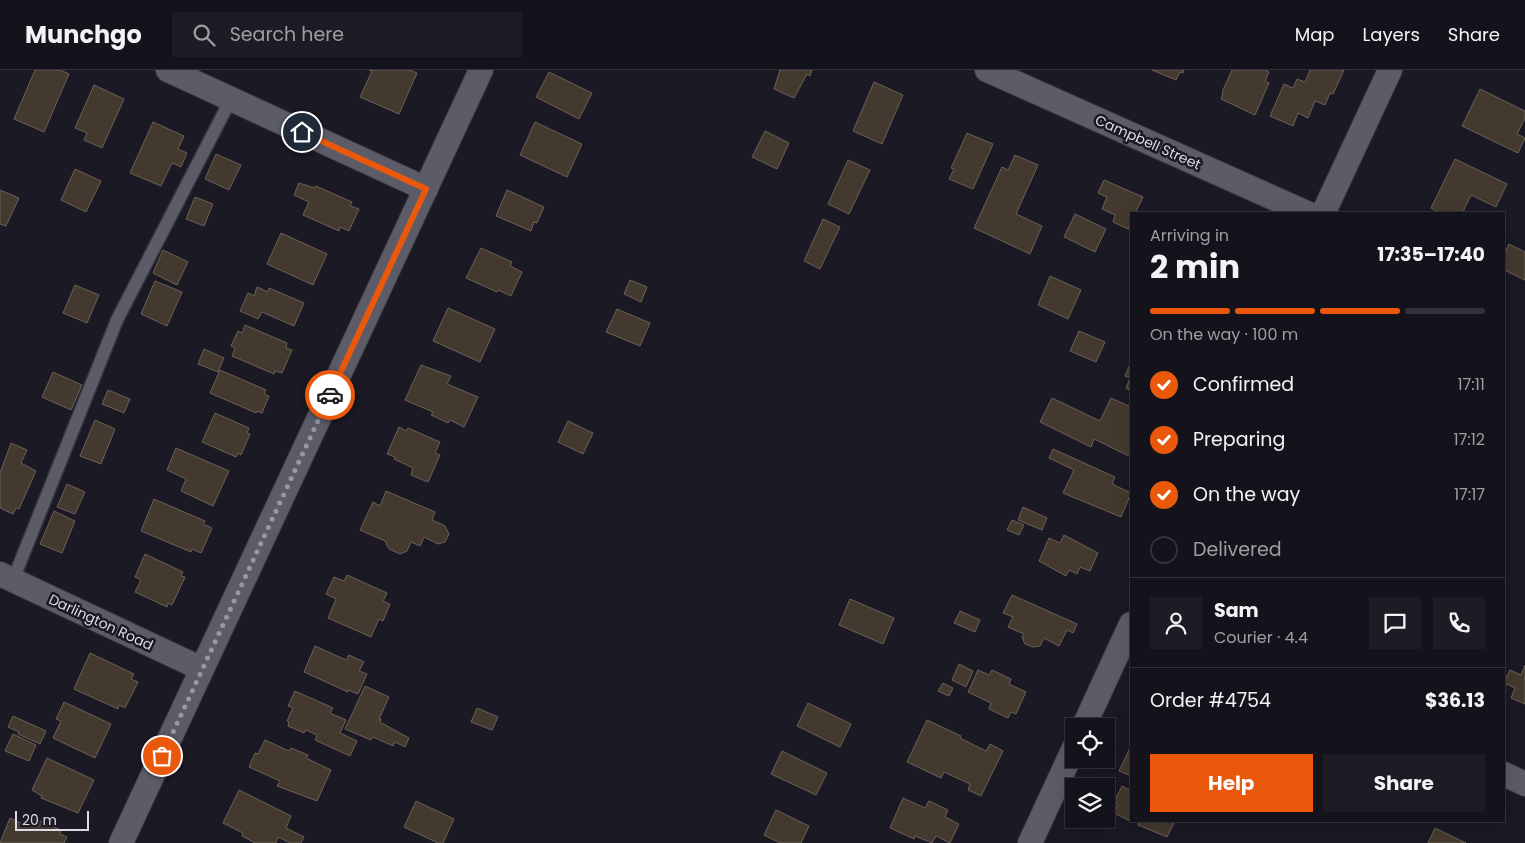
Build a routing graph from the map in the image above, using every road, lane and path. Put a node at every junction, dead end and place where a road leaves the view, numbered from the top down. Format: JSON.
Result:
{"nodes":[{"id":1,"x":168,"y":70,"type":"edge"},
{"id":2,"x":481,"y":70,"type":"edge"},
{"id":3,"x":987,"y":70,"type":"edge"},
{"id":4,"x":1390,"y":70,"type":"edge"},
{"id":5,"x":231,"y":99,"type":"junction"},
{"id":6,"x":426,"y":189,"type":"junction"},
{"id":7,"x":1305,"y":212,"type":"edge"},
{"id":8,"x":1324,"y":212,"type":"edge"},
{"id":9,"x":6,"y":577,"type":"edge"},
{"id":10,"x":1130,"y":626,"type":"edge"},
{"id":11,"x":202,"y":669,"type":"junction"},
{"id":12,"x":1088,"y":718,"type":"edge"},
{"id":13,"x":1065,"y":767,"type":"edge"},
{"id":14,"x":1505,"y":774,"type":"edge"},
{"id":15,"x":1525,"y":784,"type":"edge"},
{"id":16,"x":121,"y":843,"type":"edge"},
{"id":17,"x":1030,"y":843,"type":"edge"}],
"edges":[{"from":1,"to":5,"type":"street"},
{"from":2,"to":6,"type":"street"},
{"from":3,"to":7,"type":"street","name":"Campbell Street"},
{"from":4,"to":8,"type":"street"},
{"from":5,"to":6,"type":"street"},
{"from":5,"to":9,"type":"lane"},
{"from":6,"to":11,"type":"street"},
{"from":9,"to":11,"type":"street","name":"Darlington Road"},
{"from":10,"to":12,"type":"street"},
{"from":11,"to":16,"type":"street"},
{"from":13,"to":17,"type":"street"},
{"from":14,"to":15,"type":"street"}]}
